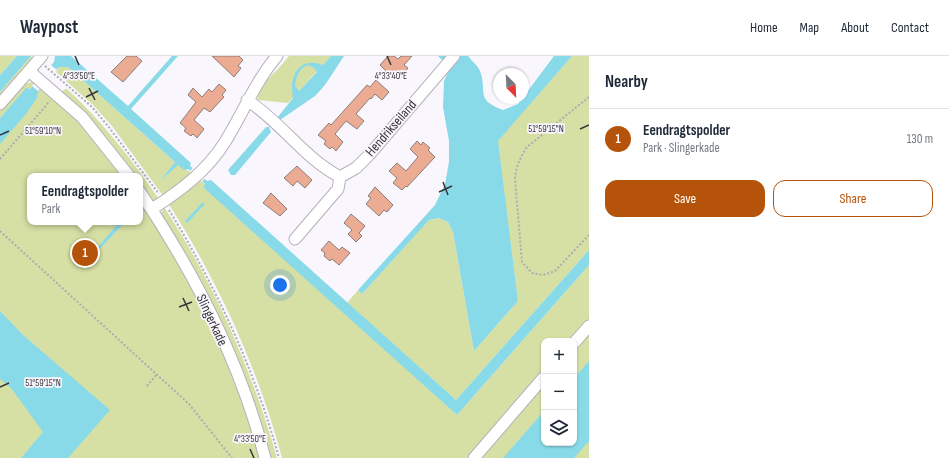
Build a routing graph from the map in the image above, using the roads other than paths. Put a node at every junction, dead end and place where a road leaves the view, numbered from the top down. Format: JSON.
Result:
{"nodes":[{"id":1,"x":42,"y":56,"type":"edge"},
{"id":2,"x":277,"y":56,"type":"edge"},
{"id":3,"x":454,"y":56,"type":"edge"},
{"id":4,"x":37,"y":79,"type":"junction"},
{"id":5,"x":247,"y":100,"type":"junction"},
{"id":6,"x":0,"y":104,"type":"edge"},
{"id":7,"x":127,"y":173,"type":"edge"},
{"id":8,"x":340,"y":177,"type":"junction"},
{"id":9,"x":143,"y":196,"type":"edge"},
{"id":10,"x":152,"y":210,"type":"junction"},
{"id":11,"x":295,"y":239,"type":"dead end"},
{"id":12,"x":589,"y":326,"type":"edge"},
{"id":13,"x":577,"y":340,"type":"edge"},
{"id":14,"x":541,"y":381,"type":"edge"},
{"id":15,"x":265,"y":458,"type":"edge"},
{"id":16,"x":474,"y":458,"type":"edge"}],
"edges":[{"from":1,"to":4,"type":"street"},
{"from":2,"to":5,"type":"street"},
{"from":3,"to":8,"type":"street","name":"Hendrikseiland"},
{"from":4,"to":6,"type":"street"},
{"from":4,"to":7,"type":"street"},
{"from":5,"to":8,"type":"street"},
{"from":5,"to":10,"type":"street"},
{"from":8,"to":11,"type":"street"},
{"from":9,"to":10,"type":"street","name":"Slingerkade"},
{"from":10,"to":15,"type":"street","name":"Slingerkade"},
{"from":12,"to":13,"type":"street"},
{"from":14,"to":16,"type":"street"}]}
